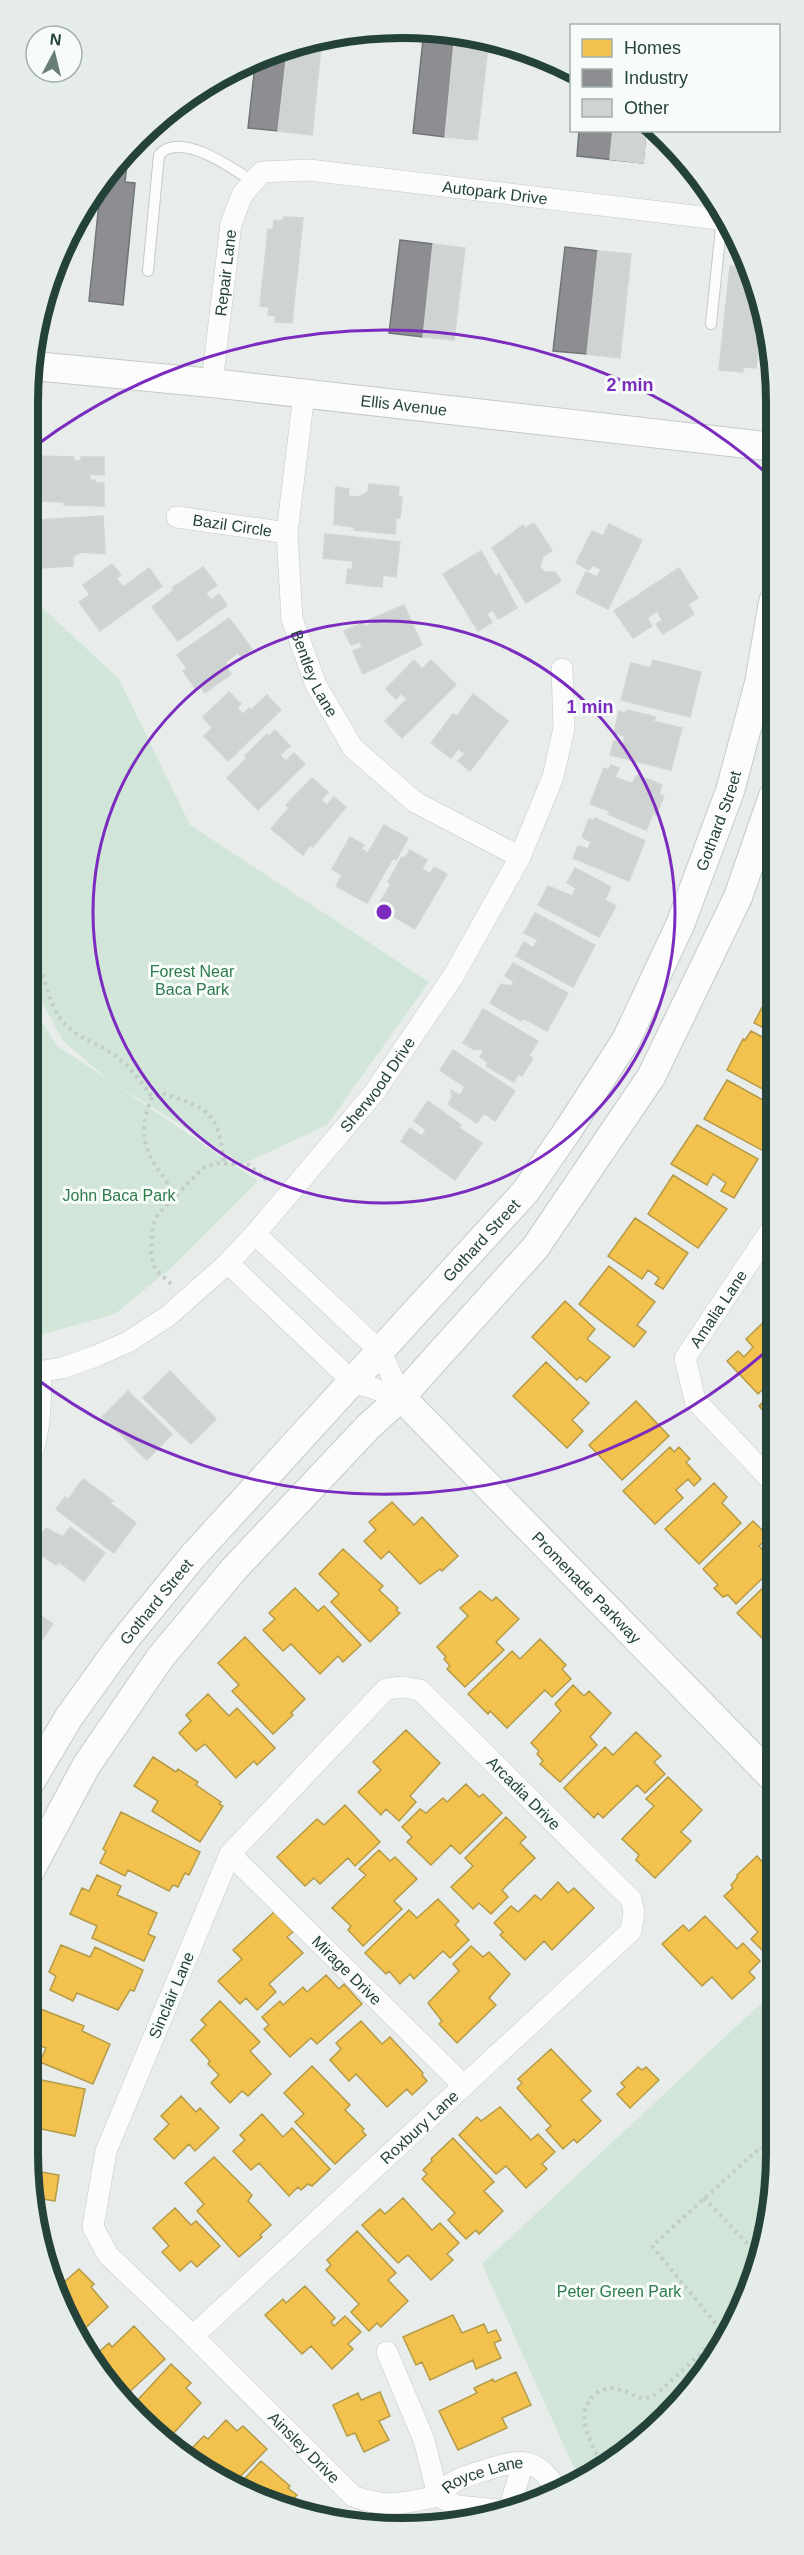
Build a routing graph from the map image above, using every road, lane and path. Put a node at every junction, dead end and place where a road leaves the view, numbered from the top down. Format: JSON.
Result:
{"nodes":[{"id":1,"x":257,"y":177,"type":"junction"},
{"id":2,"x":716,"y":217,"type":"edge"},
{"id":3,"x":723,"y":229,"type":"edge"},
{"id":4,"x":148,"y":271,"type":"dead end"},
{"id":5,"x":711,"y":324,"type":"dead end"},
{"id":6,"x":39,"y":367,"type":"edge"},
{"id":7,"x":213,"y":383,"type":"junction"},
{"id":8,"x":304,"y":394,"type":"junction"},
{"id":9,"x":766,"y":446,"type":"edge"},
{"id":10,"x":177,"y":517,"type":"dead end"},
{"id":11,"x":287,"y":532,"type":"junction"},
{"id":12,"x":766,"y":642,"type":"edge"},
{"id":13,"x":562,"y":669,"type":"dead end"},
{"id":14,"x":766,"y":816,"type":"edge"},
{"id":15,"x":520,"y":857,"type":"junction"},
{"id":16,"x":37,"y":955,"type":"edge"},
{"id":17,"x":152,"y":1097,"type":"junction"},
{"id":18,"x":224,"y":1163,"type":"junction"},
{"id":19,"x":177,"y":1195,"type":"junction"},
{"id":20,"x":287,"y":1197,"type":"junction"},
{"id":21,"x":255,"y":1234,"type":"junction"},
{"id":22,"x":766,"y":1237,"type":"edge"},
{"id":23,"x":228,"y":1263,"type":"junction"},
{"id":24,"x":186,"y":1299,"type":"junction"},
{"id":25,"x":381,"y":1352,"type":"junction"},
{"id":26,"x":37,"y":1373,"type":"edge"},
{"id":27,"x":353,"y":1382,"type":"junction"},
{"id":28,"x":37,"y":1384,"type":"edge"},
{"id":29,"x":401,"y":1397,"type":"junction"},
{"id":30,"x":37,"y":1438,"type":"edge"},
{"id":31,"x":766,"y":1475,"type":"edge"},
{"id":32,"x":402,"y":1687,"type":"joint"},
{"id":33,"x":37,"y":1771,"type":"edge"},
{"id":34,"x":766,"y":1771,"type":"edge"},
{"id":35,"x":231,"y":1854,"type":"junction"},
{"id":36,"x":37,"y":1858,"type":"edge"},
{"id":37,"x":634,"y":1912,"type":"joint"},
{"id":38,"x":464,"y":2086,"type":"junction"},
{"id":39,"x":766,"y":2152,"type":"edge"},
{"id":40,"x":704,"y":2198,"type":"junction"},
{"id":41,"x":753,"y":2250,"type":"edge"},
{"id":42,"x":721,"y":2330,"type":"edge"},
{"id":43,"x":193,"y":2336,"type":"junction"},
{"id":44,"x":712,"y":2345,"type":"edge"},
{"id":45,"x":387,"y":2352,"type":"dead end"},
{"id":46,"x":599,"y":2460,"type":"edge"},
{"id":47,"x":523,"y":2463,"type":"junction"},
{"id":48,"x":553,"y":2485,"type":"edge"},
{"id":49,"x":438,"y":2496,"type":"junction"},
{"id":50,"x":512,"y":2500,"type":"edge"},
{"id":51,"x":481,"y":2508,"type":"edge"}],
"edges":[{"from":1,"to":2,"type":"street","name":"Autopark Drive"},
{"from":1,"to":4,"type":"lane"},
{"from":1,"to":7,"type":"street","name":"Repair Lane"},
{"from":3,"to":5,"type":"lane"},
{"from":6,"to":7,"type":"street","name":"Ellis Avenue"},
{"from":7,"to":8,"type":"street","name":"Ellis Avenue"},
{"from":8,"to":9,"type":"street","name":"Ellis Avenue"},
{"from":8,"to":11,"type":"street","name":"Bentley Lane"},
{"from":10,"to":11,"type":"street","name":"Bazil Circle"},
{"from":11,"to":15,"type":"street","name":"Bentley Lane"},
{"from":12,"to":25,"type":"street","name":"Gothard Street"},
{"from":13,"to":15,"type":"street","name":"Sherwood Drive"},
{"from":14,"to":29,"type":"street"},
{"from":15,"to":20,"type":"street","name":"Sherwood Drive"},
{"from":16,"to":17,"type":"path"},
{"from":17,"to":18,"type":"path"},
{"from":17,"to":19,"type":"path"},
{"from":18,"to":19,"type":"path"},
{"from":18,"to":20,"type":"path"},
{"from":19,"to":24,"type":"path"},
{"from":20,"to":21,"type":"street","name":"Sherwood Drive"},
{"from":21,"to":23,"type":"street","name":"Sherwood Drive"},
{"from":21,"to":25,"type":"street","name":"Promenade Parkway"},
{"from":22,"to":31,"type":"street","name":"Amalia Lane"},
{"from":23,"to":24,"type":"street","name":"Sherwood Drive"},
{"from":23,"to":27,"type":"street","name":"Promenade Parkway"},
{"from":24,"to":26,"type":"street","name":"Sherwood Drive"},
{"from":25,"to":27,"type":"street","name":"Gothard Street"},
{"from":25,"to":29,"type":"street","name":"Promenade Parkway"},
{"from":27,"to":29,"type":"street","name":"Promenade Parkway"},
{"from":27,"to":33,"type":"street","name":"Gothard Street"},
{"from":28,"to":30,"type":"street"},
{"from":29,"to":34,"type":"street","name":"Promenade Parkway"},
{"from":29,"to":36,"type":"street"},
{"from":32,"to":35,"type":"street","name":"Sinclair Lane"},
{"from":32,"to":37,"type":"street","name":"Arcadia Drive"},
{"from":35,"to":38,"type":"street","name":"Mirage Drive"},
{"from":35,"to":43,"type":"street","name":"Sinclair Lane"},
{"from":37,"to":38,"type":"street","name":"Roxbury Lane"},
{"from":38,"to":43,"type":"street","name":"Roxbury Lane"},
{"from":39,"to":40,"type":"path"},
{"from":40,"to":41,"type":"path"},
{"from":40,"to":42,"type":"path"},
{"from":43,"to":49,"type":"street","name":"Ainsley Drive"},
{"from":44,"to":46,"type":"path"},
{"from":45,"to":49,"type":"street"},
{"from":47,"to":48,"type":"street","name":"Royce Lane"},
{"from":47,"to":49,"type":"street","name":"Royce Lane"},
{"from":47,"to":50,"type":"street"},
{"from":49,"to":51,"type":"street","name":"Royce Lane"}]}
